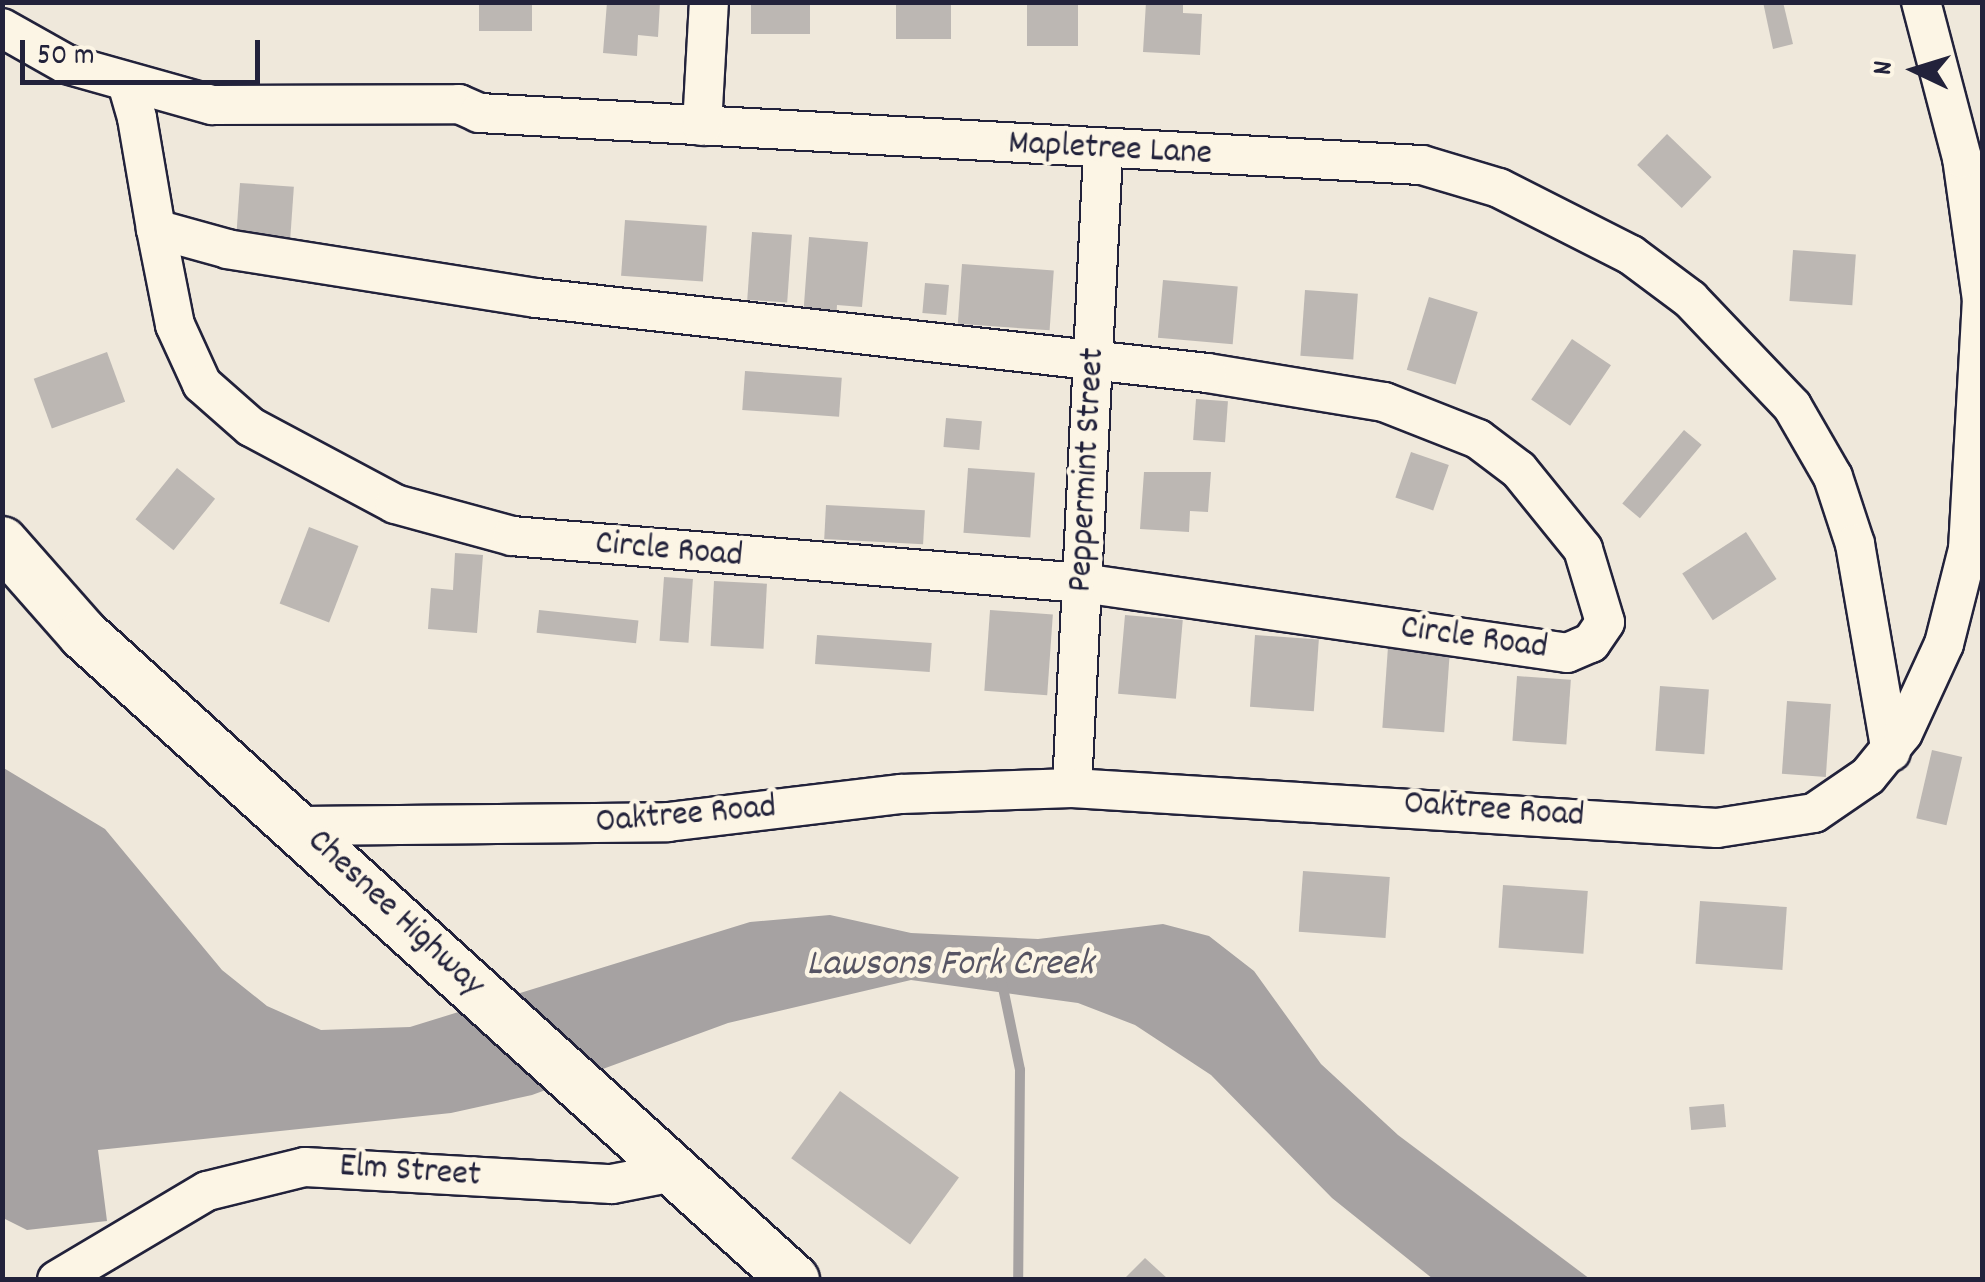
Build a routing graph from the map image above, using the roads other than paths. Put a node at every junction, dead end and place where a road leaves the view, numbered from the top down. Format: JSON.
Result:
{"nodes":[{"id":1,"x":708,"y":2,"type":"edge"},
{"id":2,"x":1920,"y":2,"type":"edge"},
{"id":3,"x":2,"y":28,"type":"edge"},
{"id":4,"x":127,"y":83,"type":"junction"},
{"id":5,"x":702,"y":126,"type":"junction"},
{"id":6,"x":1104,"y":151,"type":"junction"},
{"id":7,"x":156,"y":229,"type":"junction"},
{"id":8,"x":1093,"y":362,"type":"junction"},
{"id":9,"x":2,"y":542,"type":"edge"},
{"id":10,"x":1082,"y":583,"type":"junction"},
{"id":11,"x":1890,"y":752,"type":"junction"},
{"id":12,"x":1072,"y":788,"type":"junction"},
{"id":13,"x":302,"y":826,"type":"junction"},
{"id":14,"x":668,"y":1173,"type":"junction"},
{"id":15,"x":57,"y":1280,"type":"edge"},
{"id":16,"x":794,"y":1280,"type":"edge"}],
"edges":[{"from":1,"to":5,"type":"street"},
{"from":2,"to":11,"type":"street","name":"Oaktree Road"},
{"from":3,"to":4,"type":"street","name":"Mapletree Lane"},
{"from":4,"to":5,"type":"street","name":"Mapletree Lane"},
{"from":4,"to":7,"type":"street","name":"Circle Road"},
{"from":5,"to":6,"type":"street","name":"Mapletree Lane"},
{"from":6,"to":8,"type":"street","name":"Peppermint Street"},
{"from":6,"to":11,"type":"street","name":"Mapletree Lane"},
{"from":7,"to":8,"type":"street","name":"Circle Road"},
{"from":7,"to":10,"type":"street","name":"Circle Road"},
{"from":8,"to":10,"type":"street","name":"Peppermint Street"},
{"from":8,"to":10,"type":"street","name":"Circle Road"},
{"from":9,"to":13,"type":"main road","name":"Chesnee Highway"},
{"from":10,"to":12,"type":"street","name":"Peppermint Street"},
{"from":11,"to":12,"type":"street","name":"Oaktree Road"},
{"from":12,"to":13,"type":"street","name":"Oaktree Road"},
{"from":13,"to":14,"type":"main road","name":"Chesnee Highway"},
{"from":14,"to":15,"type":"street","name":"Elm Street"},
{"from":14,"to":16,"type":"main road","name":"Chesnee Highway"}]}
